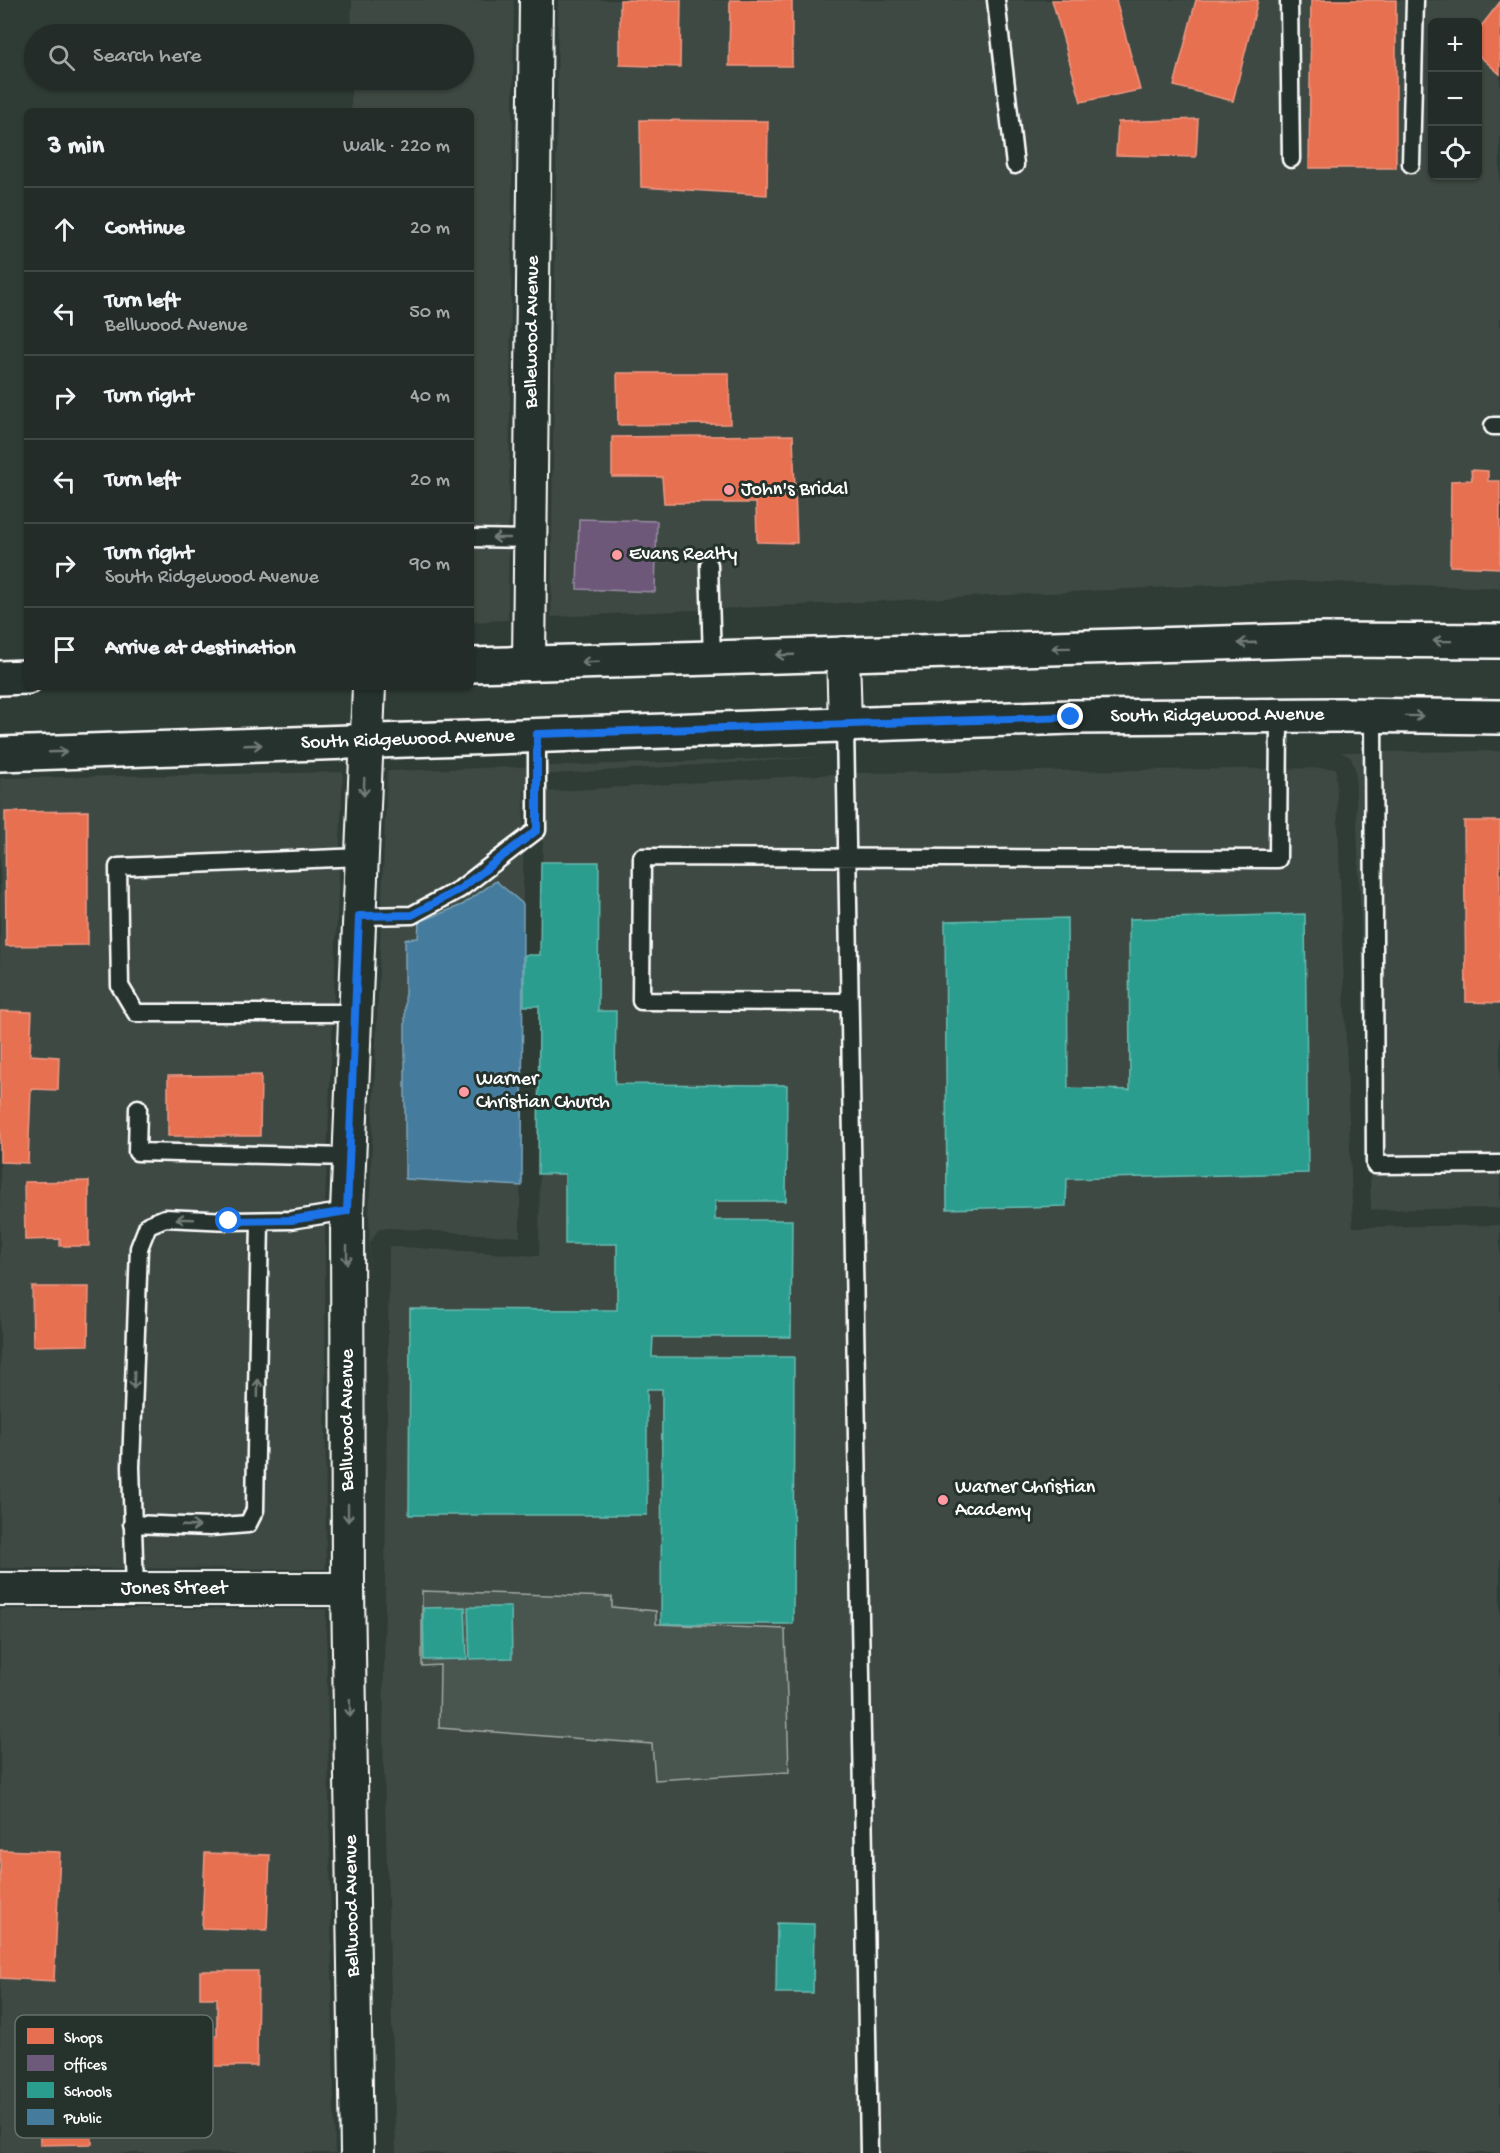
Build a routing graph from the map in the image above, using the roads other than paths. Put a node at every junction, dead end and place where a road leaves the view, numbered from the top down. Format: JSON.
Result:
{"nodes":[{"id":1,"x":536,"y":0,"type":"edge"},
{"id":2,"x":996,"y":0,"type":"edge"},
{"id":3,"x":1289,"y":0,"type":"edge"},
{"id":4,"x":1415,"y":0,"type":"edge"},
{"id":5,"x":1291,"y":159,"type":"dead end"},
{"id":6,"x":1411,"y":164,"type":"dead end"},
{"id":7,"x":1016,"y":165,"type":"dead end"},
{"id":8,"x":474,"y":538,"type":"edge"},
{"id":9,"x":530,"y":539,"type":"junction"},
{"id":10,"x":709,"y":565,"type":"dead end"},
{"id":11,"x":1500,"y":641,"type":"edge"},
{"id":12,"x":843,"y":653,"type":"junction"},
{"id":13,"x":712,"y":658,"type":"junction"},
{"id":14,"x":529,"y":664,"type":"junction"},
{"id":15,"x":474,"y":665,"type":"edge"},
{"id":16,"x":24,"y":677,"type":"edge"},
{"id":17,"x":0,"y":678,"type":"edge"},
{"id":18,"x":369,"y":690,"type":"edge"},
{"id":19,"x":1373,"y":715,"type":"junction"},
{"id":20,"x":1279,"y":716,"type":"junction"},
{"id":21,"x":1500,"y":717,"type":"edge"},
{"id":22,"x":845,"y":724,"type":"junction"},
{"id":23,"x":537,"y":734,"type":"junction"},
{"id":24,"x":366,"y":741,"type":"junction"},
{"id":25,"x":0,"y":754,"type":"edge"},
{"id":26,"x":362,"y":856,"type":"junction"},
{"id":27,"x":847,"y":858,"type":"junction"},
{"id":28,"x":359,"y":916,"type":"junction"},
{"id":29,"x":849,"y":1002,"type":"junction"},
{"id":30,"x":355,"y":1013,"type":"junction"},
{"id":31,"x":138,"y":1108,"type":"dead end"},
{"id":32,"x":349,"y":1156,"type":"junction"},
{"id":33,"x":1500,"y":1164,"type":"edge"},
{"id":34,"x":347,"y":1211,"type":"junction"},
{"id":35,"x":260,"y":1221,"type":"junction"},
{"id":36,"x":132,"y":1524,"type":"junction"},
{"id":37,"x":0,"y":1589,"type":"edge"},
{"id":38,"x":135,"y":1589,"type":"junction"},
{"id":39,"x":348,"y":1589,"type":"junction"},
{"id":40,"x":357,"y":2153,"type":"edge"},
{"id":41,"x":869,"y":2153,"type":"edge"}],
"edges":[{"from":1,"to":9,"type":"street","name":"Bellewood Avenue"},
{"from":2,"to":7,"type":"lane"},
{"from":3,"to":5,"type":"lane"},
{"from":4,"to":6,"type":"lane"},
{"from":9,"to":8,"type":"lane","one_way":true},
{"from":9,"to":14,"type":"street","name":"Bellewood Avenue"},
{"from":10,"to":13,"type":"lane"},
{"from":11,"to":12,"type":"main road","one_way":true},
{"from":12,"to":13,"type":"main road","one_way":true},
{"from":12,"to":22,"type":"street"},
{"from":13,"to":14,"type":"main road","one_way":true},
{"from":14,"to":15,"type":"main road"},
{"from":16,"to":17,"type":"main road"},
{"from":18,"to":24,"type":"street","name":"Bellwood Avenue"},
{"from":19,"to":20,"type":"main road","name":"South Ridgewood Avenue"},
{"from":19,"to":21,"type":"main road","name":"South Ridgewood Avenue","one_way":true},
{"from":19,"to":33,"type":"lane"},
{"from":20,"to":22,"type":"main road","name":"South Ridgewood Avenue"},
{"from":20,"to":27,"type":"lane"},
{"from":22,"to":23,"type":"main road","name":"South Ridgewood Avenue"},
{"from":22,"to":27,"type":"lane"},
{"from":23,"to":24,"type":"main road","name":"South Ridgewood Avenue"},
{"from":23,"to":28,"type":"lane"},
{"from":25,"to":24,"type":"main road","name":"South Ridgewood Avenue","one_way":true},
{"from":24,"to":26,"type":"street","name":"Bellwood Avenue","one_way":true},
{"from":26,"to":28,"type":"street","name":"Bellwood Avenue"},
{"from":26,"to":30,"type":"lane"},
{"from":27,"to":29,"type":"lane"},
{"from":27,"to":29,"type":"lane"},
{"from":28,"to":30,"type":"street","name":"Bellwood Avenue"},
{"from":29,"to":41,"type":"lane"},
{"from":30,"to":32,"type":"street","name":"Bellwood Avenue"},
{"from":31,"to":32,"type":"lane"},
{"from":32,"to":34,"type":"street","name":"Bellwood Avenue"},
{"from":34,"to":35,"type":"lane"},
{"from":34,"to":39,"type":"street","name":"Bellwood Avenue","one_way":true},
{"from":35,"to":36,"type":"lane","one_way":true},
{"from":36,"to":35,"type":"lane","one_way":true},
{"from":36,"to":38,"type":"lane"},
{"from":37,"to":38,"type":"street","name":"Jones Street"},
{"from":38,"to":39,"type":"street","name":"Jones Street"},
{"from":39,"to":40,"type":"street","name":"Bellwood Avenue","one_way":true}]}
